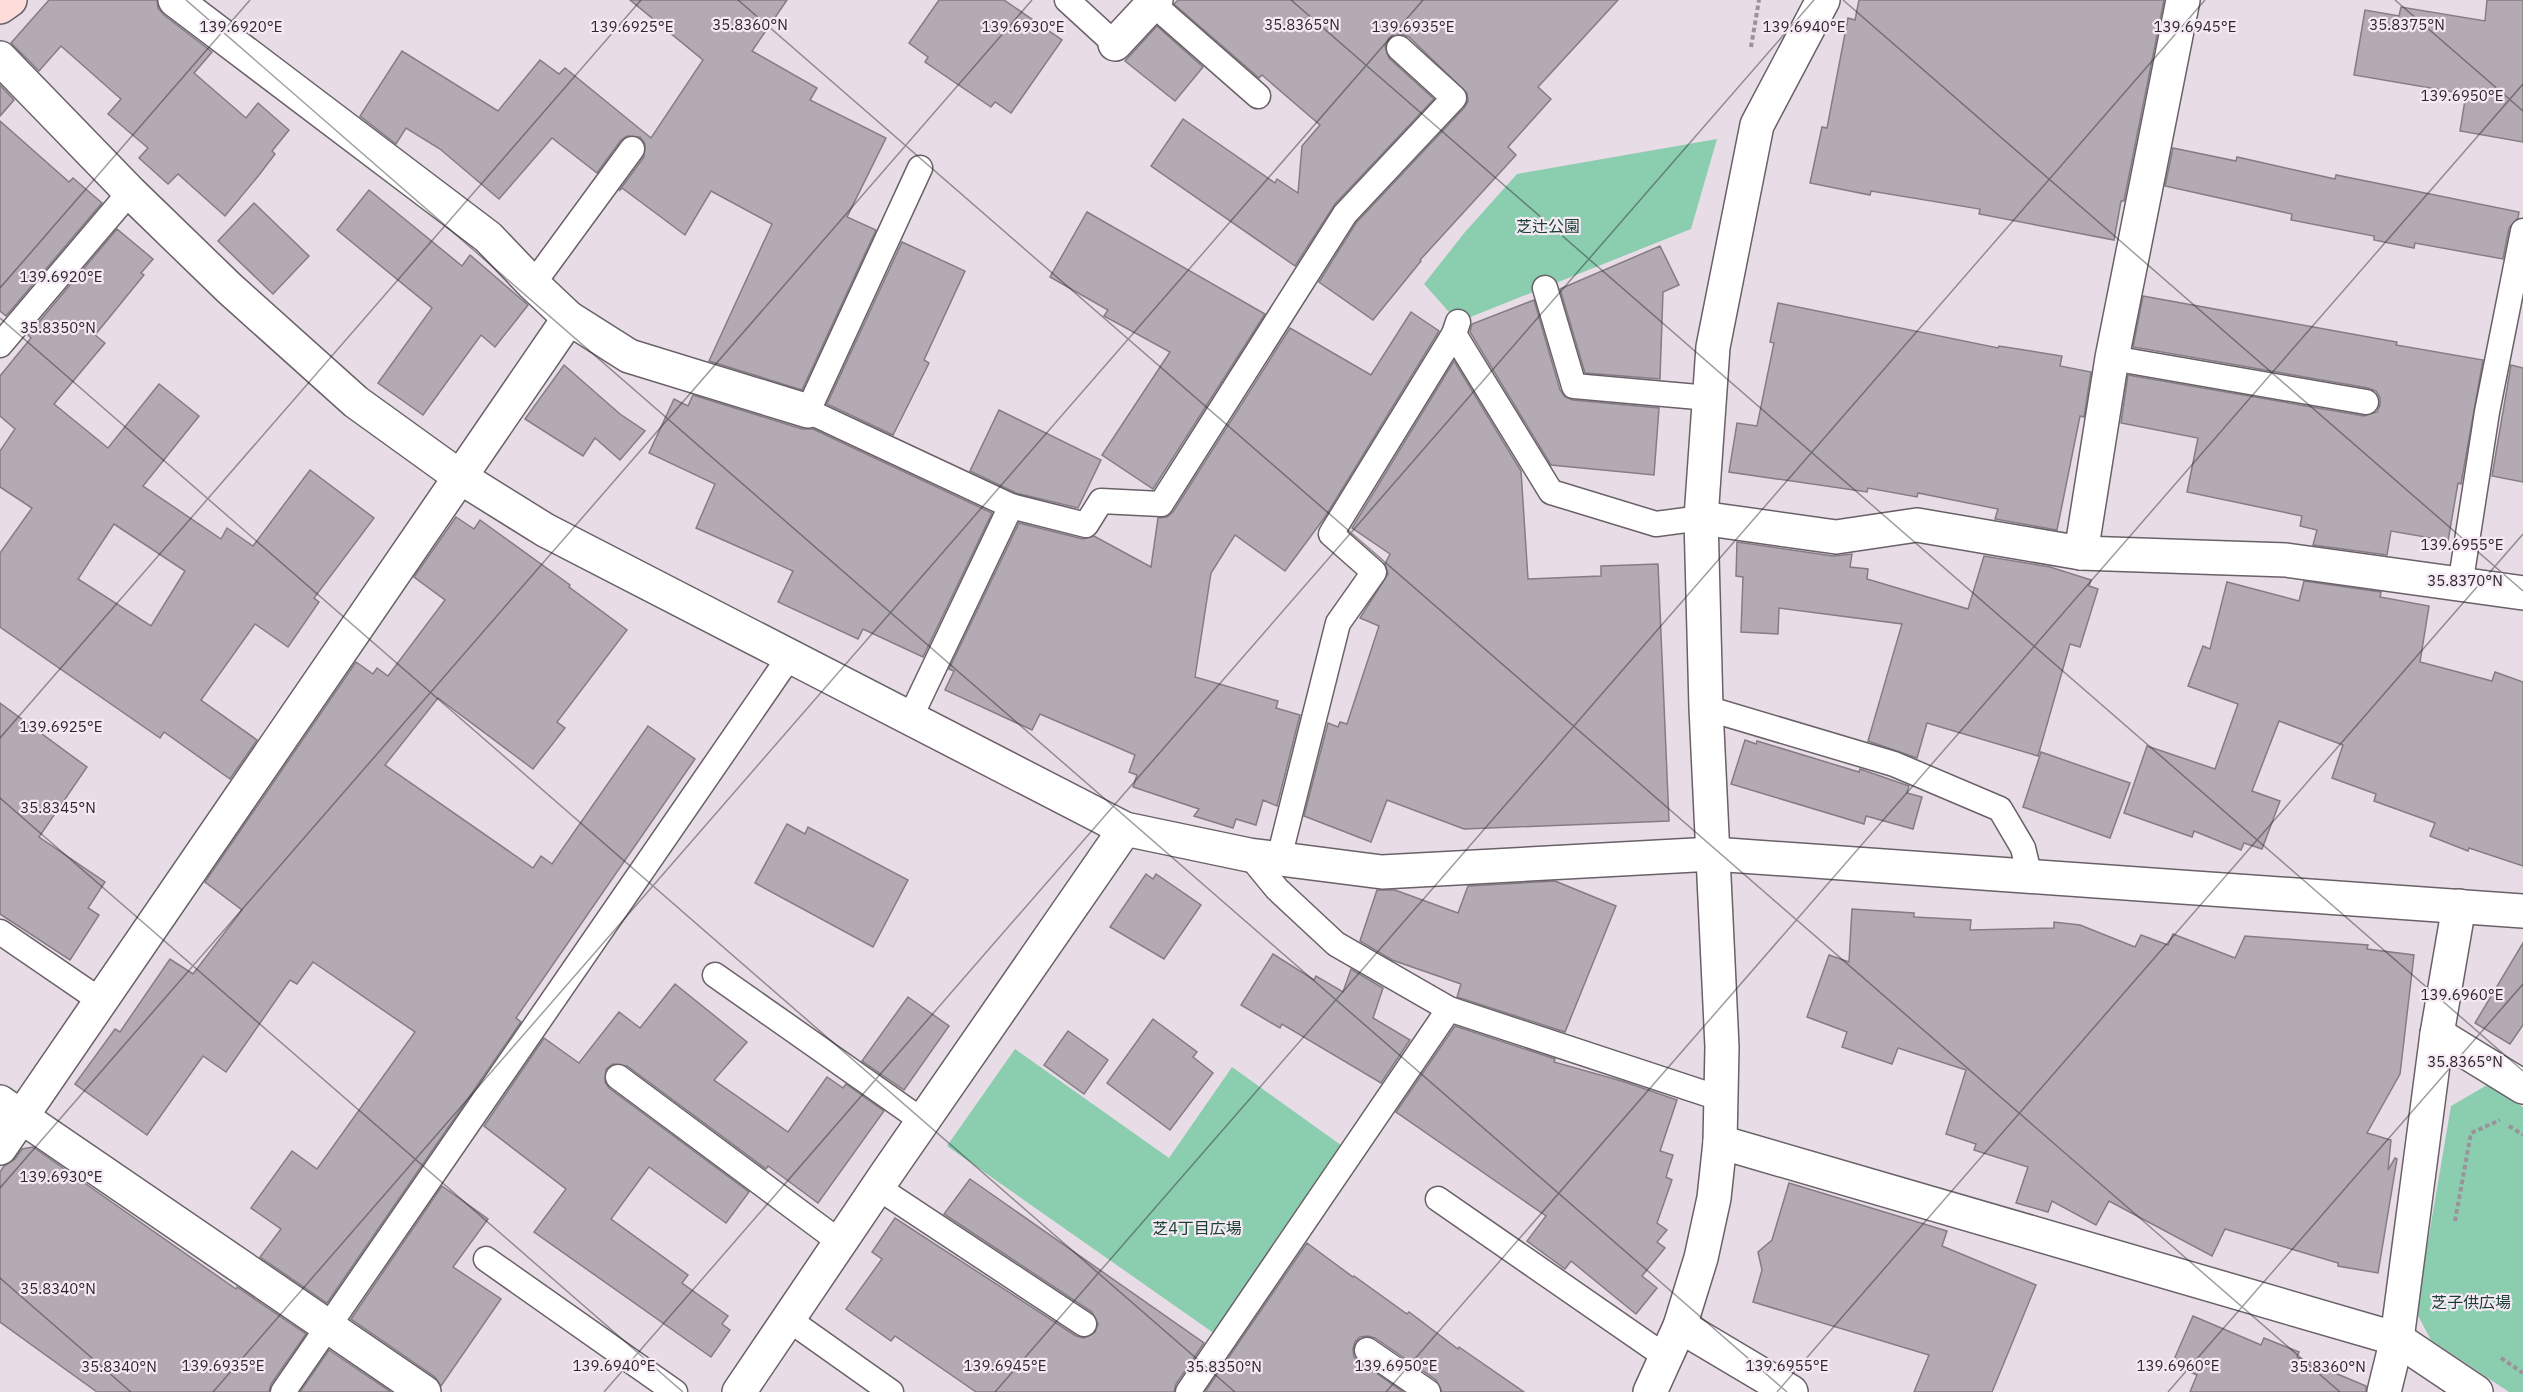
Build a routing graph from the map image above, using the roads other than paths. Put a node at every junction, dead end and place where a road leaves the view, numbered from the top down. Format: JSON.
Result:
{"nodes":[{"id":1,"x":10,"y":0,"type":"edge"},
{"id":2,"x":176,"y":0,"type":"edge"},
{"id":3,"x":1067,"y":0,"type":"edge"},
{"id":4,"x":1823,"y":0,"type":"edge"},
{"id":5,"x":2183,"y":0,"type":"edge"},
{"id":6,"x":1154,"y":2,"type":"edge"},
{"id":7,"x":0,"y":8,"type":"edge"},
{"id":8,"x":1115,"y":44,"type":"joint"},
{"id":9,"x":1399,"y":48,"type":"dead end"},
{"id":10,"x":0,"y":58,"type":"edge"},
{"id":11,"x":1258,"y":96,"type":"dead end"},
{"id":12,"x":632,"y":149,"type":"dead end"},
{"id":13,"x":920,"y":168,"type":"dead end"},
{"id":14,"x":130,"y":192,"type":"junction"},
{"id":15,"x":2523,"y":231,"type":"edge"},
{"id":16,"x":533,"y":284,"type":"junction"},
{"id":17,"x":1545,"y":288,"type":"dead end"},
{"id":18,"x":569,"y":318,"type":"junction"},
{"id":19,"x":0,"y":344,"type":"edge"},
{"id":20,"x":2112,"y":358,"type":"junction"},
{"id":21,"x":1709,"y":398,"type":"junction"},
{"id":22,"x":2366,"y":402,"type":"dead end"},
{"id":23,"x":808,"y":411,"type":"junction"},
{"id":24,"x":460,"y":477,"type":"junction"},
{"id":25,"x":1011,"y":506,"type":"junction"},
{"id":26,"x":1701,"y":518,"type":"junction"},
{"id":27,"x":2081,"y":553,"type":"junction"},
{"id":28,"x":2460,"y":586,"type":"junction"},
{"id":29,"x":2523,"y":593,"type":"edge"},
{"id":30,"x":790,"y":656,"type":"junction"},
{"id":31,"x":1706,"y":708,"type":"junction"},
{"id":32,"x":910,"y":718,"type":"junction"},
{"id":33,"x":1125,"y":829,"type":"junction"},
{"id":34,"x":1713,"y":854,"type":"junction"},
{"id":35,"x":1264,"y":856,"type":"junction"},
{"id":36,"x":2030,"y":877,"type":"junction"},
{"id":37,"x":2459,"y":906,"type":"junction"},
{"id":38,"x":2523,"y":911,"type":"edge"},
{"id":39,"x":0,"y":932,"type":"edge"},
{"id":40,"x":715,"y":975,"type":"dead end"},
{"id":41,"x":101,"y":1001,"type":"junction"},
{"id":42,"x":1449,"y":1009,"type":"junction"},
{"id":43,"x":2438,"y":1034,"type":"junction"},
{"id":44,"x":618,"y":1077,"type":"dead end"},
{"id":45,"x":2523,"y":1087,"type":"edge"},
{"id":46,"x":1722,"y":1099,"type":"junction"},
{"id":47,"x":11,"y":1109,"type":"edge"},
{"id":48,"x":924,"y":1122,"type":"junction"},
{"id":49,"x":1720,"y":1142,"type":"junction"},
{"id":50,"x":0,"y":1148,"type":"edge"},
{"id":51,"x":877,"y":1188,"type":"junction"},
{"id":52,"x":1438,"y":1199,"type":"dead end"},
{"id":53,"x":840,"y":1242,"type":"junction"},
{"id":54,"x":486,"y":1259,"type":"dead end"},
{"id":55,"x":788,"y":1319,"type":"junction"},
{"id":56,"x":1084,"y":1324,"type":"dead end"},
{"id":57,"x":328,"y":1326,"type":"junction"},
{"id":58,"x":1680,"y":1326,"type":"junction"},
{"id":59,"x":2397,"y":1339,"type":"junction"},
{"id":60,"x":1367,"y":1350,"type":"dead end"},
{"id":61,"x":1666,"y":1357,"type":"junction"},
{"id":62,"x":283,"y":1392,"type":"edge"},
{"id":63,"x":424,"y":1392,"type":"edge"},
{"id":64,"x":675,"y":1392,"type":"edge"},
{"id":65,"x":739,"y":1392,"type":"edge"},
{"id":66,"x":891,"y":1392,"type":"edge"},
{"id":67,"x":1188,"y":1392,"type":"edge"},
{"id":68,"x":1428,"y":1392,"type":"edge"},
{"id":69,"x":1650,"y":1392,"type":"edge"},
{"id":70,"x":1791,"y":1392,"type":"edge"},
{"id":71,"x":2384,"y":1392,"type":"edge"},
{"id":72,"x":2476,"y":1392,"type":"edge"}],
"edges":[{"from":1,"to":7,"type":"main road"},
{"from":2,"to":16,"type":"street"},
{"from":3,"to":8,"type":"lane"},
{"from":4,"to":21,"type":"street"},
{"from":5,"to":20,"type":"street"},
{"from":6,"to":8,"type":"street"},
{"from":6,"to":11,"type":"lane"},
{"from":9,"to":25,"type":"lane"},
{"from":10,"to":14,"type":"street"},
{"from":12,"to":16,"type":"lane"},
{"from":13,"to":23,"type":"lane"},
{"from":14,"to":19,"type":"lane"},
{"from":14,"to":24,"type":"street"},
{"from":15,"to":28,"type":"lane"},
{"from":16,"to":18,"type":"street"},
{"from":17,"to":21,"type":"lane"},
{"from":18,"to":23,"type":"street"},
{"from":18,"to":24,"type":"street"},
{"from":20,"to":22,"type":"lane"},
{"from":20,"to":27,"type":"street"},
{"from":21,"to":26,"type":"street"},
{"from":23,"to":25,"type":"lane"},
{"from":24,"to":30,"type":"street"},
{"from":24,"to":41,"type":"street"},
{"from":25,"to":32,"type":"lane"},
{"from":26,"to":27,"type":"street"},
{"from":26,"to":31,"type":"street"},
{"from":26,"to":35,"type":"lane"},
{"from":27,"to":28,"type":"street"},
{"from":28,"to":29,"type":"street"},
{"from":30,"to":32,"type":"street"},
{"from":30,"to":57,"type":"lane"},
{"from":31,"to":34,"type":"street"},
{"from":31,"to":36,"type":"lane"},
{"from":32,"to":33,"type":"street"},
{"from":33,"to":35,"type":"street"},
{"from":33,"to":48,"type":"street"},
{"from":34,"to":35,"type":"street"},
{"from":34,"to":36,"type":"street"},
{"from":34,"to":46,"type":"street"},
{"from":35,"to":42,"type":"lane"},
{"from":36,"to":37,"type":"street"},
{"from":37,"to":38,"type":"street"},
{"from":37,"to":43,"type":"street"},
{"from":39,"to":41,"type":"lane"},
{"from":40,"to":48,"type":"lane"},
{"from":41,"to":47,"type":"street"},
{"from":42,"to":46,"type":"lane"},
{"from":42,"to":67,"type":"lane"},
{"from":43,"to":45,"type":"street"},
{"from":43,"to":59,"type":"street"},
{"from":44,"to":53,"type":"lane"},
{"from":46,"to":49,"type":"street"},
{"from":47,"to":50,"type":"street"},
{"from":47,"to":57,"type":"street"},
{"from":48,"to":51,"type":"street"},
{"from":49,"to":58,"type":"street"},
{"from":49,"to":59,"type":"street"},
{"from":51,"to":53,"type":"street"},
{"from":51,"to":56,"type":"lane"},
{"from":52,"to":61,"type":"lane"},
{"from":53,"to":55,"type":"street"},
{"from":54,"to":64,"type":"lane"},
{"from":55,"to":65,"type":"street"},
{"from":55,"to":66,"type":"lane"},
{"from":57,"to":62,"type":"lane"},
{"from":57,"to":63,"type":"street"},
{"from":58,"to":61,"type":"street"},
{"from":58,"to":70,"type":"street"},
{"from":59,"to":71,"type":"street"},
{"from":59,"to":72,"type":"street"},
{"from":60,"to":68,"type":"lane"},
{"from":61,"to":69,"type":"street"}]}
